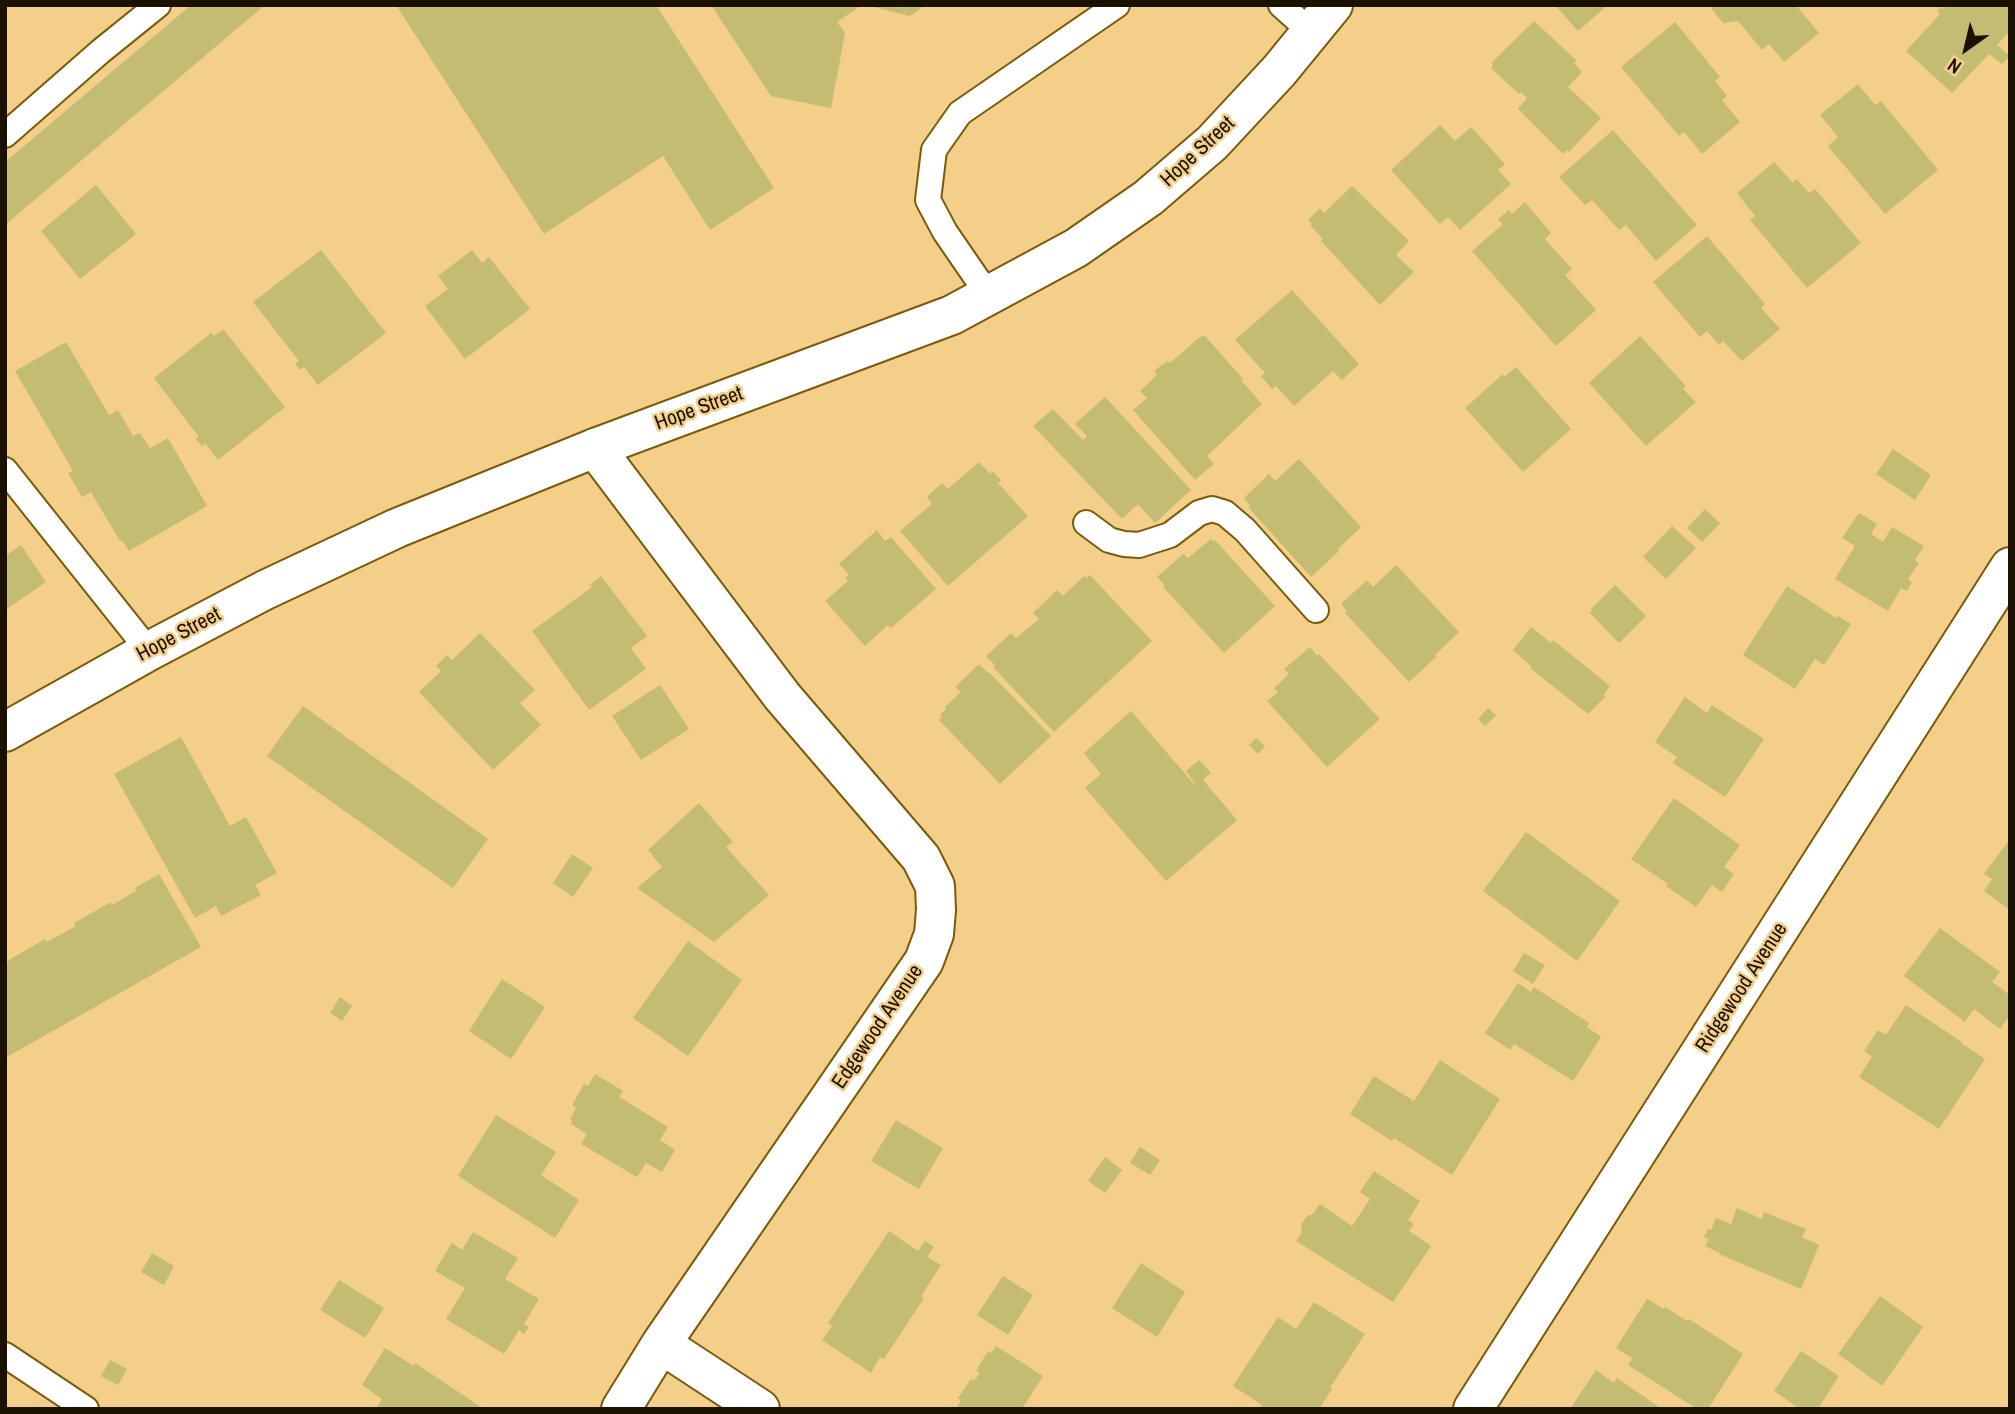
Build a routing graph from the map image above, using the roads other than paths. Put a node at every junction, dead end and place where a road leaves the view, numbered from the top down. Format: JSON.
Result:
{"nodes":[{"id":1,"x":158,"y":5,"type":"edge"},
{"id":2,"x":1117,"y":5,"type":"edge"},
{"id":3,"x":1281,"y":5,"type":"edge"},
{"id":4,"x":1322,"y":19,"type":"edge"},
{"id":5,"x":5,"y":135,"type":"edge"},
{"id":6,"x":989,"y":296,"type":"junction"},
{"id":7,"x":595,"y":448,"type":"junction"},
{"id":8,"x":5,"y":470,"type":"edge"},
{"id":9,"x":1086,"y":523,"type":"dead end"},
{"id":10,"x":2010,"y":567,"type":"edge"},
{"id":11,"x":1316,"y":610,"type":"dead end"},
{"id":12,"x":149,"y":651,"type":"junction"},
{"id":13,"x":5,"y":732,"type":"edge"},
{"id":14,"x":661,"y":1344,"type":"junction"},
{"id":15,"x":5,"y":1355,"type":"edge"},
{"id":16,"x":86,"y":1409,"type":"edge"},
{"id":17,"x":621,"y":1409,"type":"edge"},
{"id":18,"x":760,"y":1409,"type":"edge"},
{"id":19,"x":1474,"y":1409,"type":"edge"}],
"edges":[{"from":1,"to":5,"type":"lane"},
{"from":2,"to":6,"type":"lane"},
{"from":3,"to":4,"type":"lane"},
{"from":4,"to":6,"type":"street","name":"Hope Street"},
{"from":6,"to":7,"type":"street","name":"Hope Street"},
{"from":7,"to":12,"type":"street","name":"Hope Street"},
{"from":7,"to":14,"type":"street","name":"Edgewood Avenue"},
{"from":8,"to":12,"type":"lane"},
{"from":9,"to":11,"type":"lane"},
{"from":10,"to":19,"type":"street","name":"Ridgewood Avenue"},
{"from":12,"to":13,"type":"street","name":"Hope Street"},
{"from":14,"to":17,"type":"street","name":"Edgewood Avenue"},
{"from":14,"to":18,"type":"street"},
{"from":15,"to":16,"type":"lane"}]}
